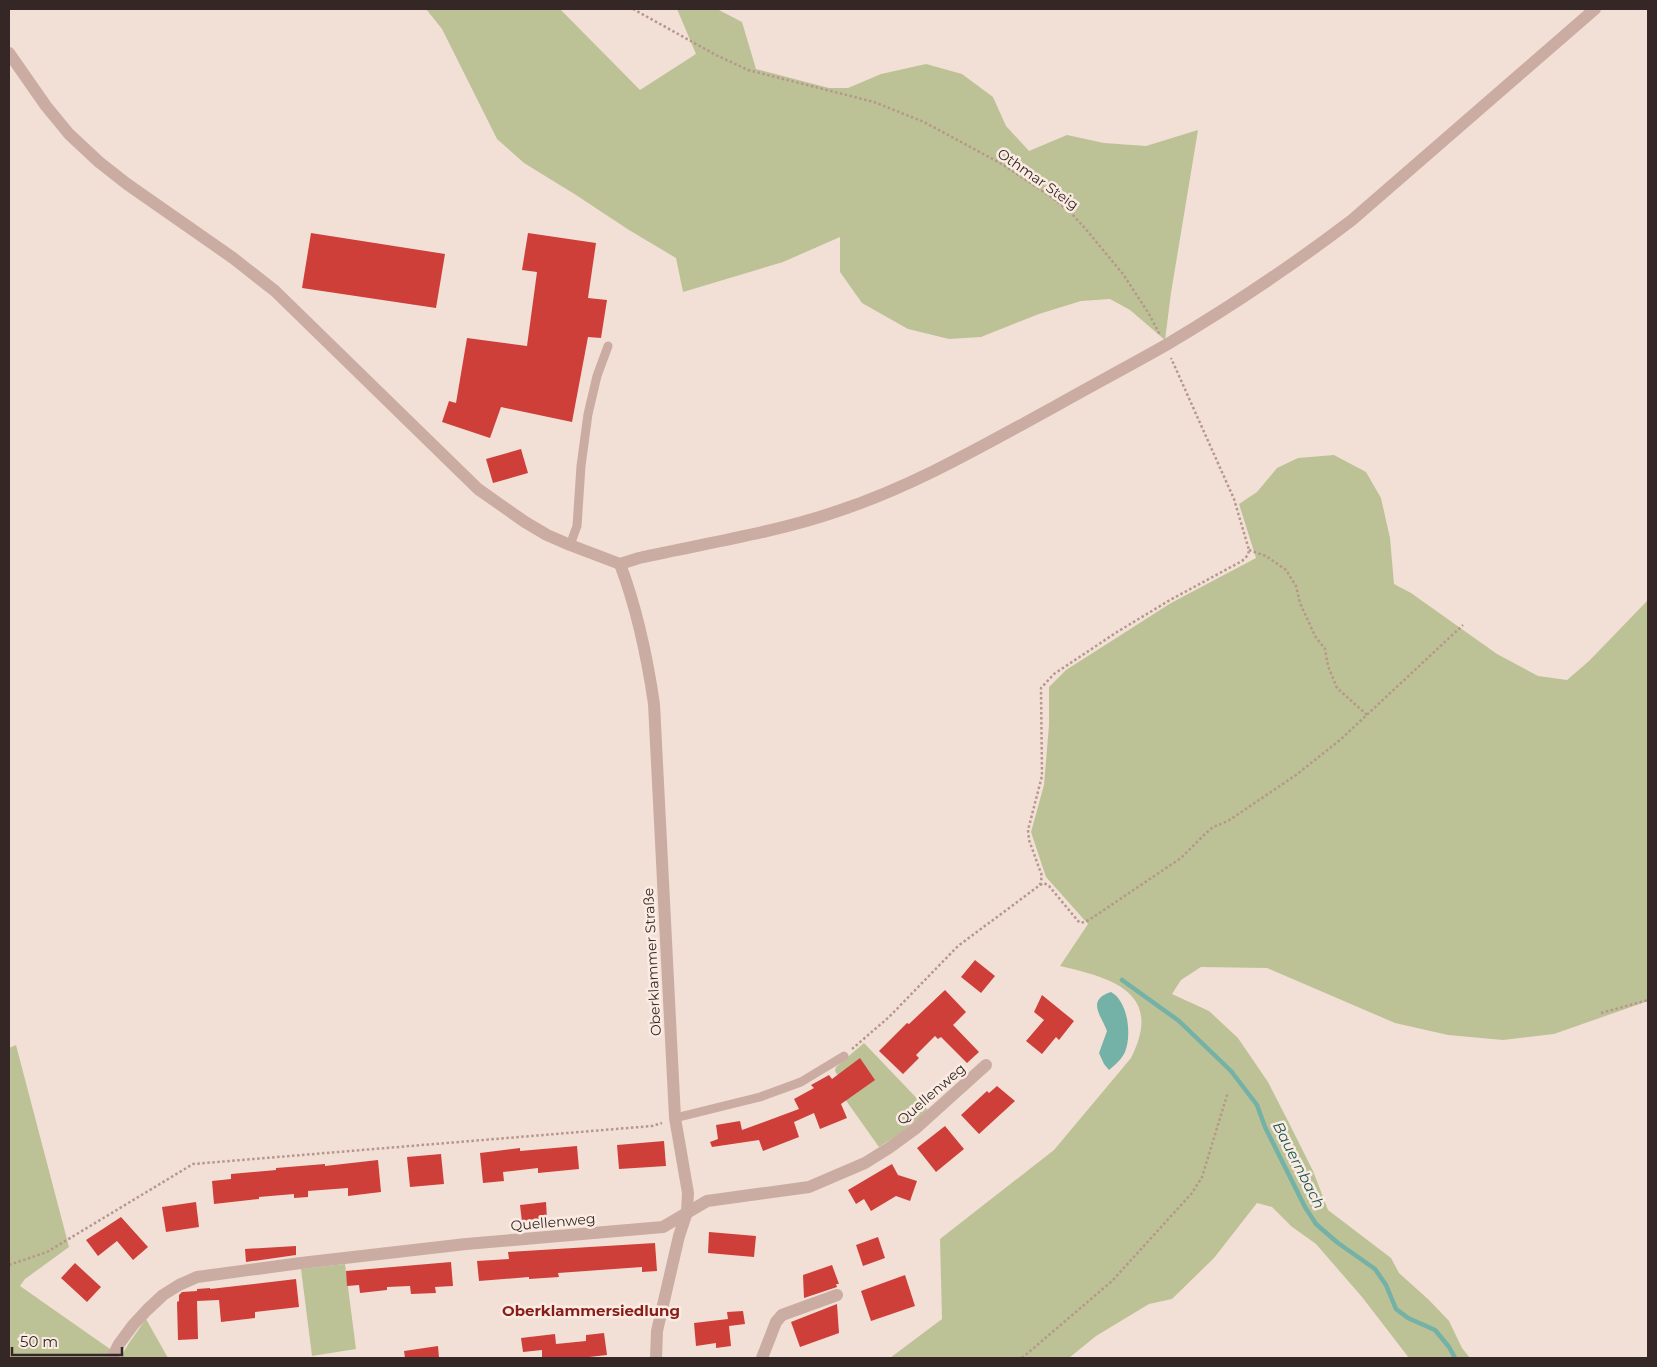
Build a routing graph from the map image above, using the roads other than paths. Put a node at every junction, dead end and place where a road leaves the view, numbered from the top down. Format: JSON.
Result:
{"nodes":[{"id":1,"x":1595,"y":9,"type":"edge"},
{"id":2,"x":9,"y":53,"type":"edge"},
{"id":3,"x":608,"y":346,"type":"dead end"},
{"id":4,"x":570,"y":545,"type":"junction"},
{"id":5,"x":620,"y":564,"type":"junction"},
{"id":6,"x":844,"y":1056,"type":"road end"},
{"id":7,"x":986,"y":1065,"type":"dead end"},
{"id":8,"x":676,"y":1118,"type":"junction"},
{"id":9,"x":687,"y":1212,"type":"junction"},
{"id":10,"x":837,"y":1295,"type":"dead end"},
{"id":11,"x":112,"y":1358,"type":"edge"},
{"id":12,"x":656,"y":1358,"type":"edge"},
{"id":13,"x":762,"y":1358,"type":"edge"}],
"edges":[{"from":1,"to":5,"type":"street"},
{"from":2,"to":4,"type":"street"},
{"from":3,"to":4,"type":"lane"},
{"from":4,"to":5,"type":"street"},
{"from":5,"to":8,"type":"street","name":"Oberklammer Straße"},
{"from":6,"to":8,"type":"lane"},
{"from":7,"to":9,"type":"street","name":"Quellenweg"},
{"from":8,"to":9,"type":"street","name":"Oberklammer Straße"},
{"from":9,"to":11,"type":"street","name":"Quellenweg"},
{"from":9,"to":12,"type":"street","name":"Oberklammer Straße"},
{"from":10,"to":13,"type":"street"}]}
